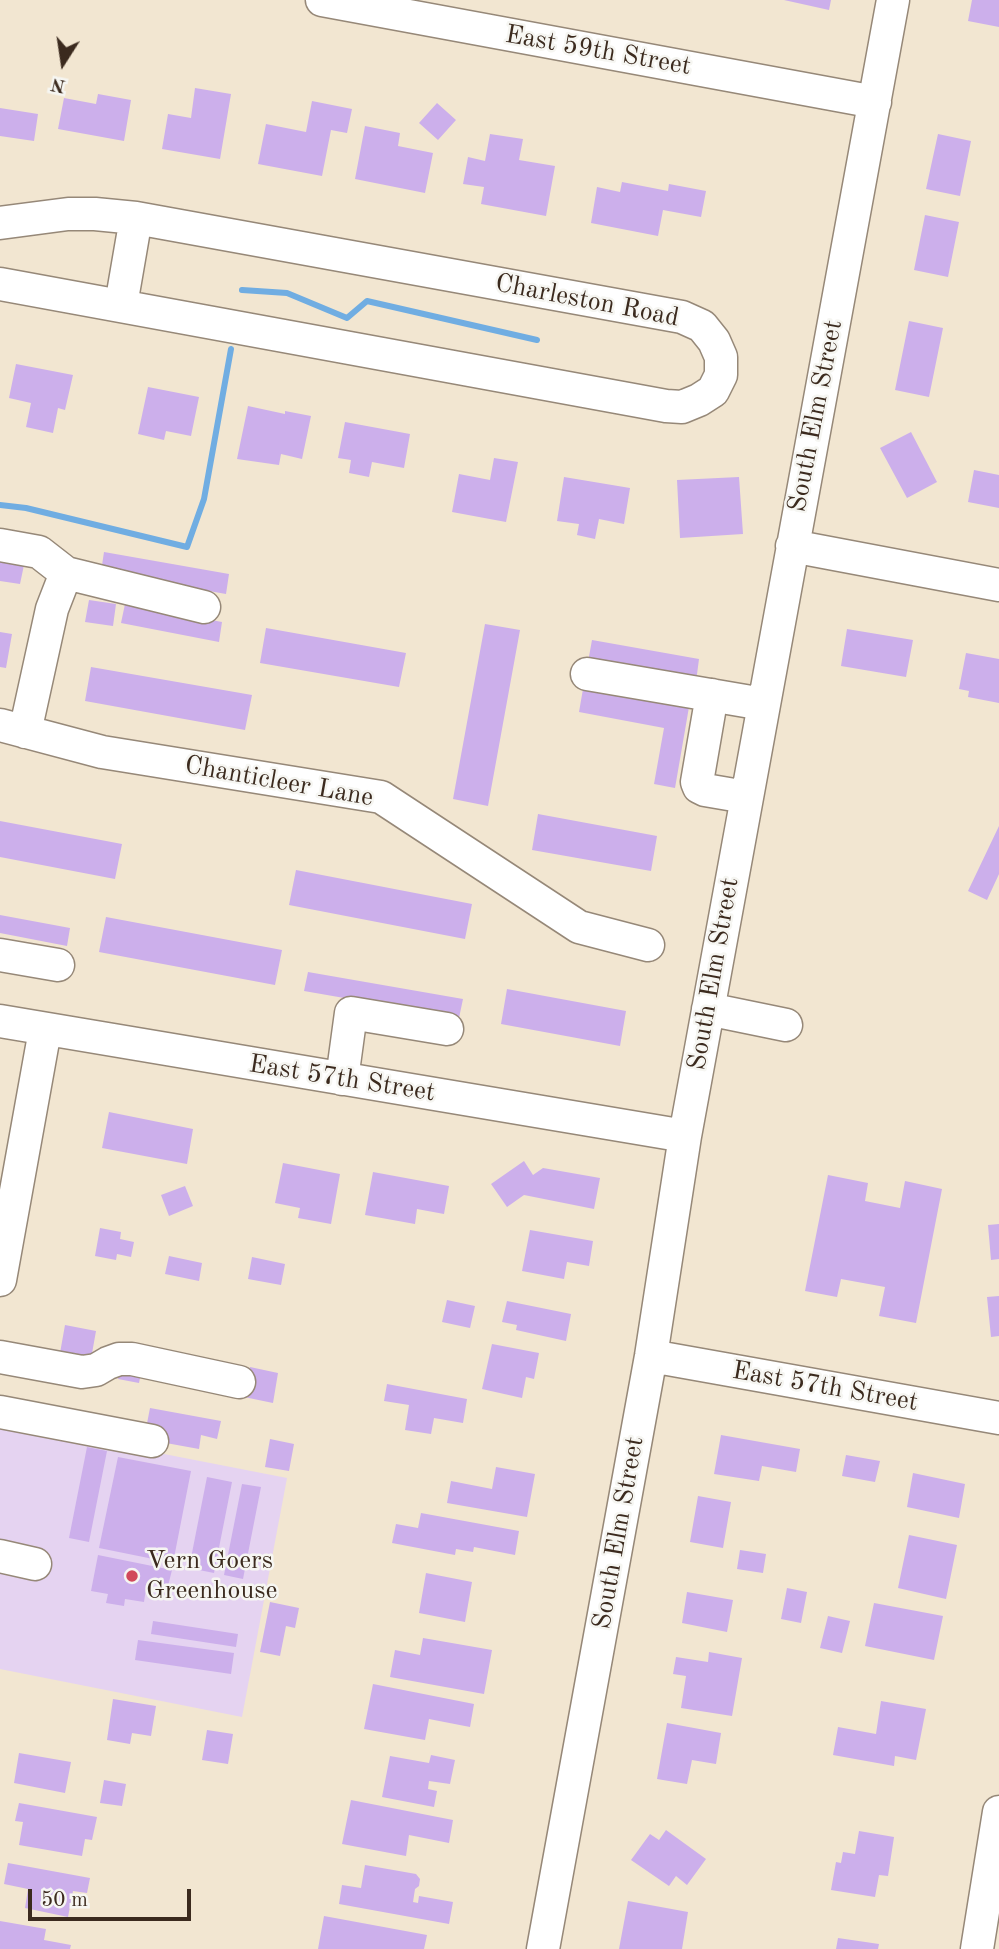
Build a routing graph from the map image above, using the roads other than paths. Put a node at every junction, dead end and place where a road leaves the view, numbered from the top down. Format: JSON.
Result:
{"nodes":[{"id":1,"x":322,"y":0,"type":"edge"},
{"id":2,"x":892,"y":0,"type":"edge"},
{"id":3,"x":875,"y":102,"type":"junction"},
{"id":4,"x":136,"y":218,"type":"junction"},
{"id":5,"x":0,"y":223,"type":"edge"},
{"id":6,"x":0,"y":284,"type":"edge"},
{"id":7,"x":121,"y":305,"type":"junction"},
{"id":8,"x":0,"y":545,"type":"edge"},
{"id":9,"x":792,"y":546,"type":"junction"},
{"id":10,"x":66,"y":573,"type":"junction"},
{"id":11,"x":999,"y":585,"type":"edge"},
{"id":12,"x":204,"y":607,"type":"dead end"},
{"id":13,"x":587,"y":674,"type":"dead end"},
{"id":14,"x":712,"y":695,"type":"junction"},
{"id":15,"x":763,"y":704,"type":"junction"},
{"id":16,"x":13,"y":728,"type":"edge"},
{"id":17,"x":746,"y":797,"type":"junction"},
{"id":18,"x":648,"y":945,"type":"dead end"},
{"id":19,"x":0,"y":955,"type":"edge"},
{"id":20,"x":58,"y":965,"type":"dead end"},
{"id":21,"x":708,"y":1009,"type":"junction"},
{"id":22,"x":0,"y":1021,"type":"edge"},
{"id":23,"x":786,"y":1025,"type":"dead end"},
{"id":24,"x":447,"y":1029,"type":"dead end"},
{"id":25,"x":45,"y":1030,"type":"junction"},
{"id":26,"x":342,"y":1079,"type":"junction"},
{"id":27,"x":685,"y":1136,"type":"junction"},
{"id":28,"x":0,"y":1280,"type":"edge"},
{"id":29,"x":651,"y":1356,"type":"junction"},
{"id":30,"x":0,"y":1357,"type":"edge"},
{"id":31,"x":239,"y":1381,"type":"dead end"},
{"id":32,"x":0,"y":1412,"type":"edge"},
{"id":33,"x":999,"y":1418,"type":"edge"},
{"id":34,"x":152,"y":1440,"type":"dead end"},
{"id":35,"x":0,"y":1556,"type":"edge"},
{"id":36,"x":35,"y":1564,"type":"dead end"},
{"id":37,"x":999,"y":1812,"type":"edge"},
{"id":38,"x":543,"y":1949,"type":"edge"},
{"id":39,"x":977,"y":1949,"type":"edge"}],
"edges":[{"from":1,"to":3,"type":"street","name":"East 59th Street"},
{"from":2,"to":3,"type":"street","name":"South Elm Street"},
{"from":3,"to":9,"type":"street","name":"South Elm Street"},
{"from":4,"to":5,"type":"street","name":"Charleston Road"},
{"from":4,"to":7,"type":"street"},
{"from":4,"to":7,"type":"street","name":"Charleston Road"},
{"from":6,"to":7,"type":"street","name":"Charleston Road"},
{"from":8,"to":10,"type":"street"},
{"from":9,"to":11,"type":"street"},
{"from":9,"to":15,"type":"street","name":"South Elm Street"},
{"from":10,"to":12,"type":"street"},
{"from":10,"to":16,"type":"street"},
{"from":13,"to":14,"type":"street"},
{"from":14,"to":15,"type":"street"},
{"from":14,"to":17,"type":"street"},
{"from":15,"to":17,"type":"street","name":"South Elm Street"},
{"from":16,"to":18,"type":"street","name":"Chanticleer Lane"},
{"from":17,"to":21,"type":"street","name":"South Elm Street"},
{"from":19,"to":20,"type":"street"},
{"from":21,"to":23,"type":"street"},
{"from":21,"to":27,"type":"street","name":"South Elm Street"},
{"from":22,"to":25,"type":"street","name":"East 57th Street"},
{"from":24,"to":26,"type":"street"},
{"from":25,"to":26,"type":"street","name":"East 57th Street"},
{"from":25,"to":28,"type":"street"},
{"from":26,"to":27,"type":"street","name":"East 57th Street"},
{"from":27,"to":29,"type":"street","name":"South Elm Street"},
{"from":29,"to":33,"type":"street","name":"East 57th Street"},
{"from":29,"to":38,"type":"street","name":"South Elm Street"},
{"from":30,"to":31,"type":"street"},
{"from":32,"to":34,"type":"street"},
{"from":35,"to":36,"type":"street"},
{"from":37,"to":39,"type":"street"}]}
